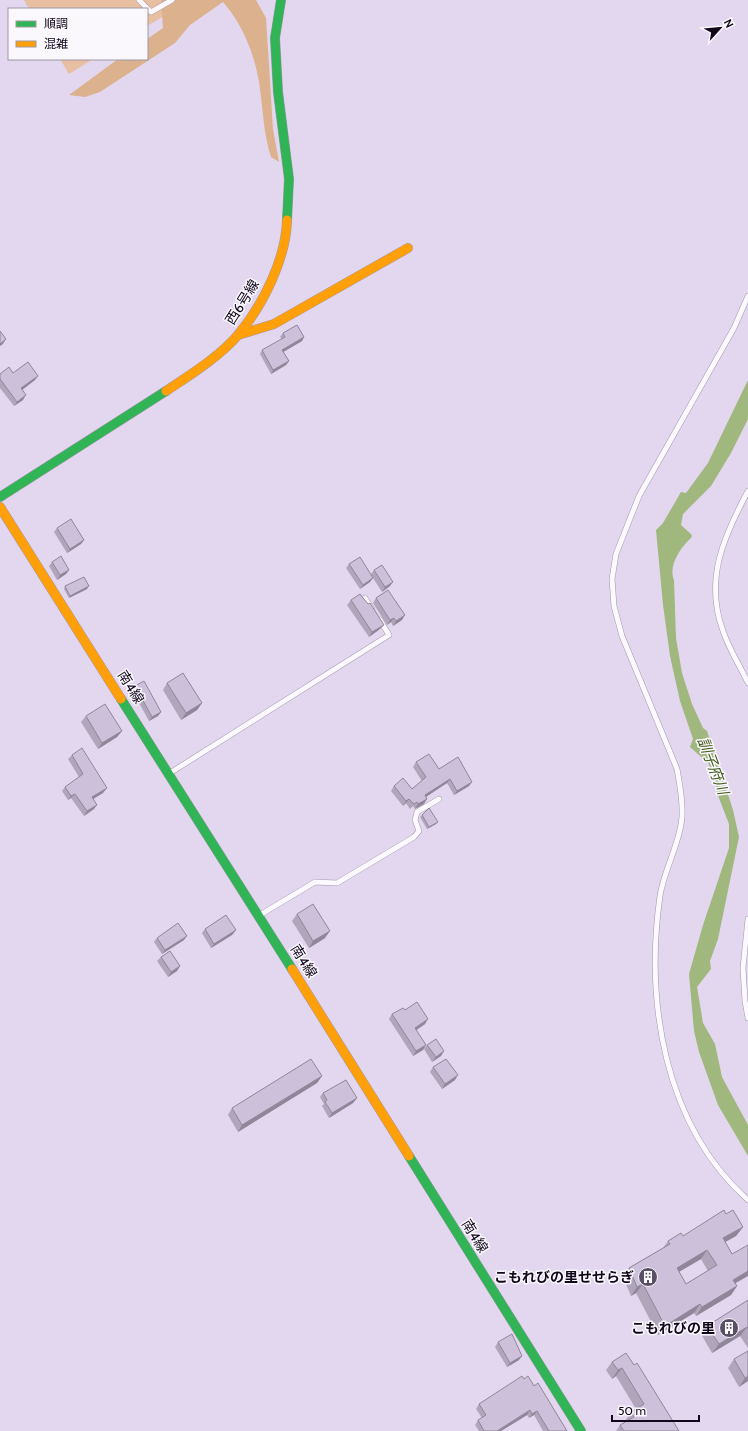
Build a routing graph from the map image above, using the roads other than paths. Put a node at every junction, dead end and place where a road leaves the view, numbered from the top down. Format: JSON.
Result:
{"nodes":[{"id":1,"x":139,"y":0,"type":"edge"},
{"id":2,"x":172,"y":0,"type":"edge"},
{"id":3,"x":281,"y":0,"type":"edge"},
{"id":4,"x":147,"y":8,"type":"edge"},
{"id":5,"x":148,"y":9,"type":"edge"},
{"id":6,"x":408,"y":248,"type":"dead end"},
{"id":7,"x":748,"y":296,"type":"edge"},
{"id":8,"x":238,"y":335,"type":"junction"},
{"id":9,"x":748,"y":491,"type":"edge"},
{"id":10,"x":0,"y":497,"type":"edge"},
{"id":11,"x":0,"y":507,"type":"edge"},
{"id":12,"x":365,"y":598,"type":"edge"},
{"id":13,"x":748,"y":683,"type":"edge"},
{"id":14,"x":169,"y":774,"type":"junction"},
{"id":15,"x":439,"y":799,"type":"dead end"},
{"id":16,"x":259,"y":916,"type":"junction"},
{"id":17,"x":748,"y":919,"type":"edge"},
{"id":18,"x":748,"y":1018,"type":"edge"},
{"id":19,"x":748,"y":1200,"type":"edge"},
{"id":20,"x":581,"y":1431,"type":"edge"}],
"edges":[{"from":1,"to":4,"type":"lane"},
{"from":2,"to":5,"type":"lane"},
{"from":3,"to":8,"type":"street","name":"西6号線"},
{"from":6,"to":8,"type":"street"},
{"from":7,"to":19,"type":"lane"},
{"from":8,"to":10,"type":"street","name":"西6号線"},
{"from":9,"to":13,"type":"lane"},
{"from":11,"to":14,"type":"street","name":"南4線"},
{"from":12,"to":14,"type":"lane"},
{"from":14,"to":16,"type":"street","name":"南4線"},
{"from":15,"to":16,"type":"lane"},
{"from":16,"to":20,"type":"street","name":"南4線"},
{"from":17,"to":18,"type":"lane"}]}
